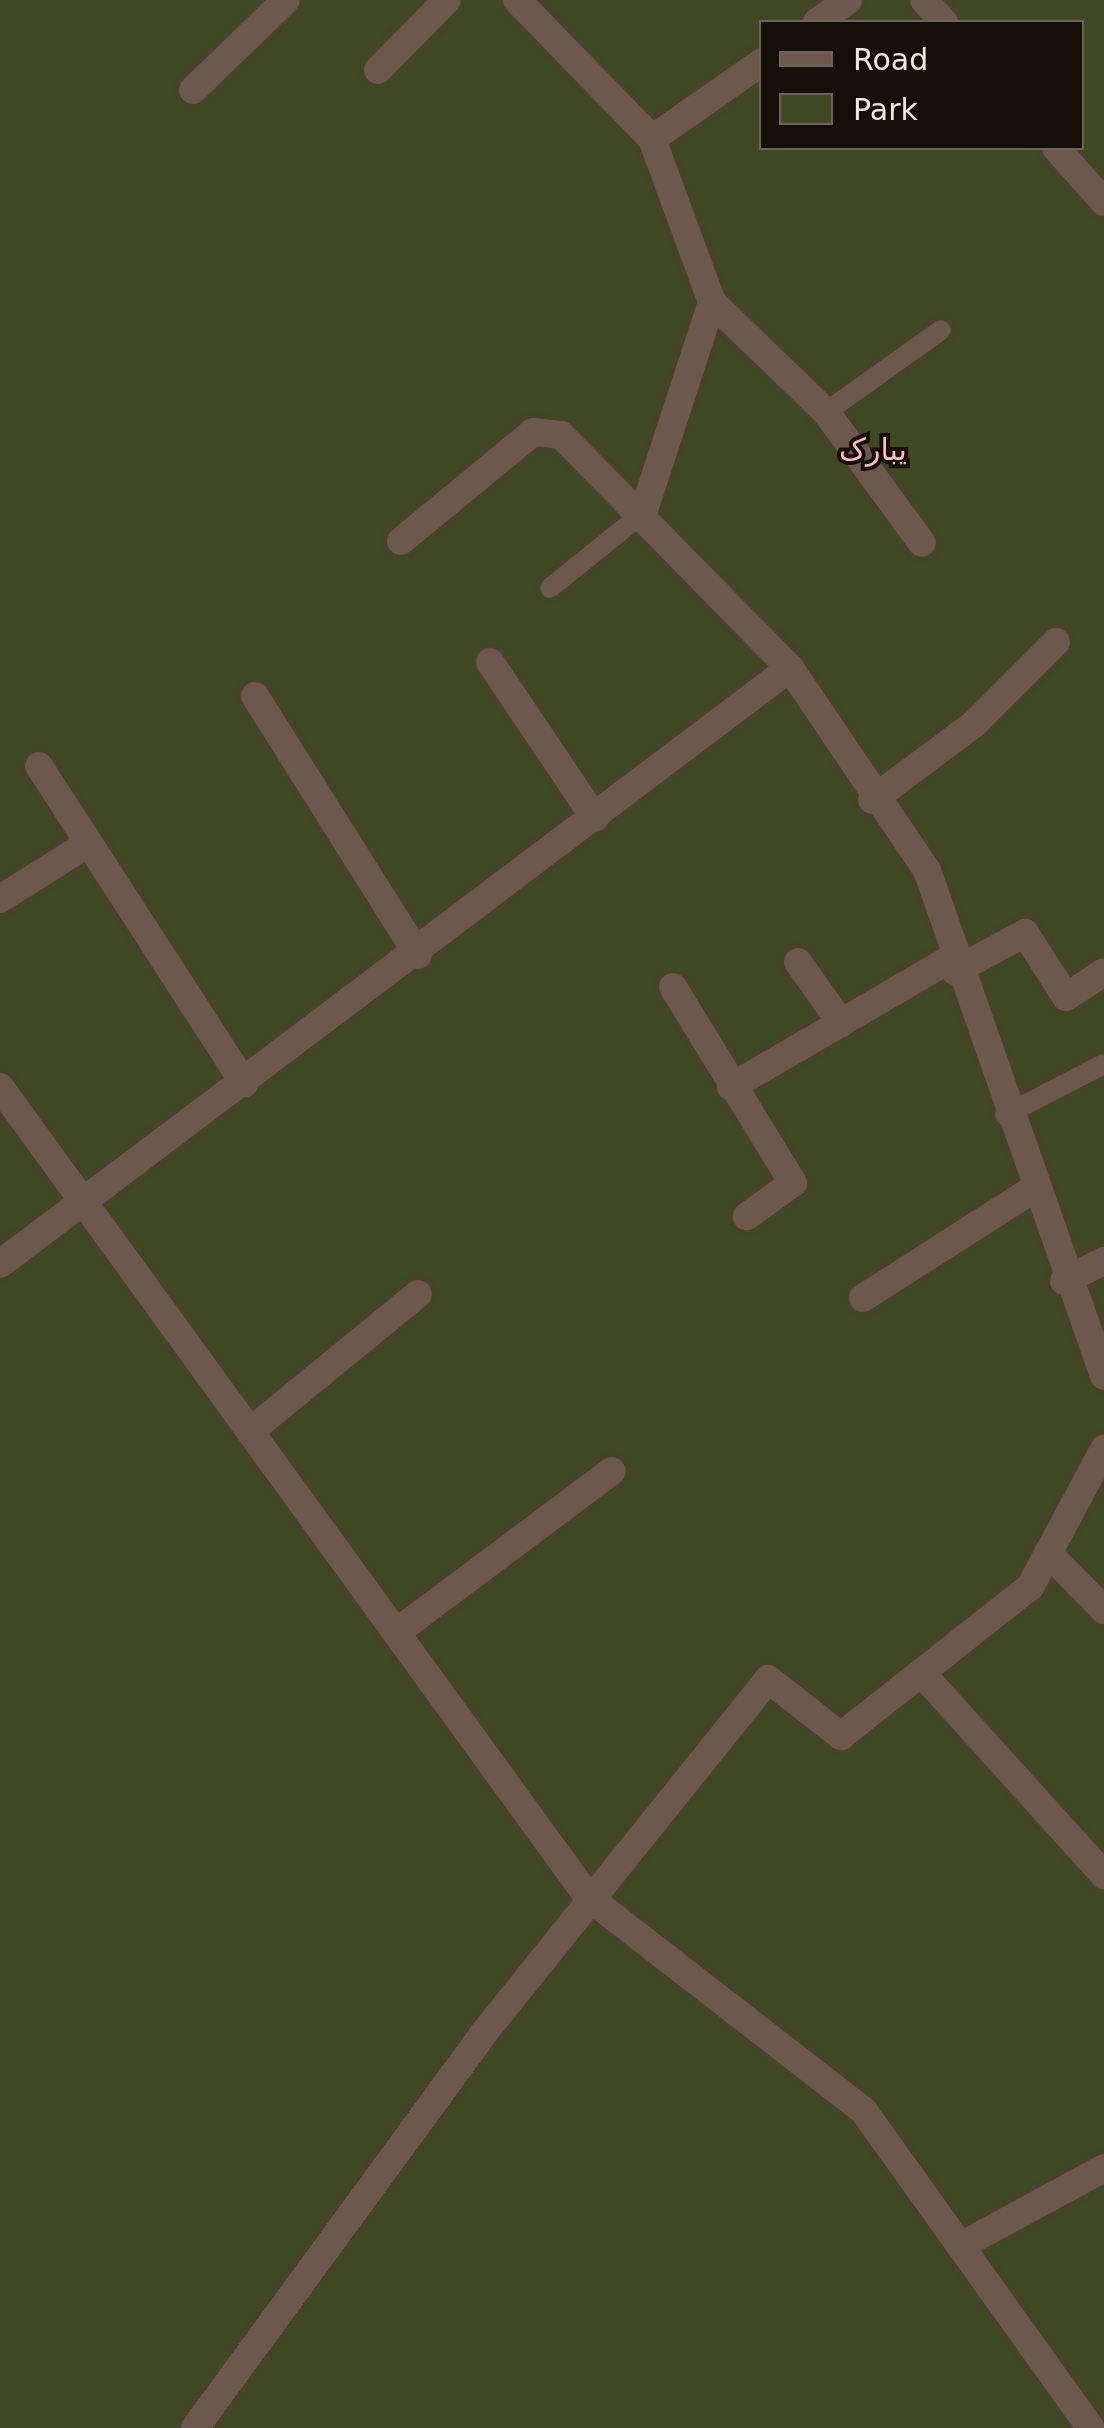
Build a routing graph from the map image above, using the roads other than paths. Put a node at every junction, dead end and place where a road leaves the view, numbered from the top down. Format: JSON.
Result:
{"nodes":[{"id":1,"x":286,"y":0,"type":"edge"},
{"id":2,"x":448,"y":0,"type":"edge"},
{"id":3,"x":517,"y":0,"type":"edge"},
{"id":4,"x":848,"y":0,"type":"edge"},
{"id":5,"x":924,"y":0,"type":"edge"},
{"id":6,"x":819,"y":20,"type":"edge"},
{"id":7,"x":942,"y":20,"type":"edge"},
{"id":8,"x":759,"y":64,"type":"edge"},
{"id":9,"x":378,"y":70,"type":"dead end"},
{"id":10,"x":193,"y":90,"type":"dead end"},
{"id":11,"x":652,"y":139,"type":"junction"},
{"id":12,"x":1058,"y":150,"type":"edge"},
{"id":13,"x":1104,"y":202,"type":"edge"},
{"id":14,"x":712,"y":302,"type":"junction"},
{"id":15,"x":941,"y":330,"type":"dead end"},
{"id":16,"x":826,"y":412,"type":"junction"},
{"id":17,"x":643,"y":514,"type":"junction"},
{"id":18,"x":401,"y":541,"type":"dead end"},
{"id":19,"x":922,"y":543,"type":"dead end"},
{"id":20,"x":550,"y":588,"type":"dead end"},
{"id":21,"x":1056,"y":642,"type":"dead end"},
{"id":22,"x":490,"y":662,"type":"dead end"},
{"id":23,"x":790,"y":668,"type":"junction"},
{"id":24,"x":255,"y":696,"type":"dead end"},
{"id":25,"x":39,"y":766,"type":"dead end"},
{"id":26,"x":872,"y":800,"type":"junction"},
{"id":27,"x":596,"y":818,"type":"junction"},
{"id":28,"x":89,"y":843,"type":"junction"},
{"id":29,"x":0,"y":899,"type":"edge"},
{"id":30,"x":418,"y":955,"type":"junction"},
{"id":31,"x":798,"y":962,"type":"dead end"},
{"id":32,"x":954,"y":965,"type":"junction"},
{"id":33,"x":1104,"y":972,"type":"edge"},
{"id":34,"x":673,"y":987,"type":"dead end"},
{"id":35,"x":841,"y":1023,"type":"junction"},
{"id":36,"x":1104,"y":1064,"type":"edge"},
{"id":37,"x":244,"y":1083,"type":"junction"},
{"id":38,"x":730,"y":1087,"type":"junction"},
{"id":39,"x":0,"y":1088,"type":"edge"},
{"id":40,"x":1005,"y":1114,"type":"junction"},
{"id":41,"x":1032,"y":1190,"type":"junction"},
{"id":42,"x":87,"y":1198,"type":"junction"},
{"id":43,"x":747,"y":1216,"type":"dead end"},
{"id":44,"x":1104,"y":1262,"type":"edge"},
{"id":45,"x":0,"y":1264,"type":"edge"},
{"id":46,"x":1064,"y":1282,"type":"junction"},
{"id":47,"x":418,"y":1294,"type":"dead end"},
{"id":48,"x":862,"y":1298,"type":"dead end"},
{"id":49,"x":1104,"y":1376,"type":"edge"},
{"id":50,"x":253,"y":1429,"type":"junction"},
{"id":51,"x":1104,"y":1449,"type":"edge"},
{"id":52,"x":612,"y":1471,"type":"dead end"},
{"id":53,"x":1048,"y":1554,"type":"junction"},
{"id":54,"x":1104,"y":1610,"type":"edge"},
{"id":55,"x":398,"y":1632,"type":"junction"},
{"id":56,"x":926,"y":1678,"type":"junction"},
{"id":57,"x":1104,"y":1876,"type":"edge"},
{"id":58,"x":588,"y":1896,"type":"junction"},
{"id":59,"x":1104,"y":2168,"type":"edge"},
{"id":60,"x":966,"y":2243,"type":"junction"},
{"id":61,"x":195,"y":2428,"type":"edge"},
{"id":62,"x":1091,"y":2428,"type":"edge"}],
"edges":[{"from":1,"to":10,"type":"street"},
{"from":2,"to":9,"type":"street"},
{"from":3,"to":11,"type":"street"},
{"from":4,"to":6,"type":"street"},
{"from":5,"to":7,"type":"street"},
{"from":8,"to":11,"type":"street"},
{"from":11,"to":14,"type":"street"},
{"from":12,"to":13,"type":"street"},
{"from":14,"to":16,"type":"street"},
{"from":14,"to":17,"type":"street"},
{"from":15,"to":16,"type":"lane"},
{"from":16,"to":19,"type":"street"},
{"from":17,"to":18,"type":"street"},
{"from":17,"to":20,"type":"lane"},
{"from":17,"to":23,"type":"street"},
{"from":21,"to":26,"type":"street"},
{"from":22,"to":27,"type":"street"},
{"from":23,"to":26,"type":"street"},
{"from":23,"to":27,"type":"street"},
{"from":24,"to":30,"type":"street"},
{"from":25,"to":28,"type":"street"},
{"from":26,"to":32,"type":"street"},
{"from":27,"to":30,"type":"street"},
{"from":28,"to":29,"type":"street"},
{"from":28,"to":37,"type":"street"},
{"from":30,"to":37,"type":"street"},
{"from":31,"to":35,"type":"street"},
{"from":32,"to":33,"type":"street"},
{"from":32,"to":35,"type":"street"},
{"from":32,"to":40,"type":"street"},
{"from":34,"to":38,"type":"street"},
{"from":35,"to":38,"type":"street"},
{"from":36,"to":40,"type":"lane"},
{"from":37,"to":42,"type":"street"},
{"from":38,"to":43,"type":"street"},
{"from":39,"to":42,"type":"street"},
{"from":40,"to":41,"type":"street"},
{"from":41,"to":46,"type":"street"},
{"from":41,"to":48,"type":"street"},
{"from":42,"to":45,"type":"street"},
{"from":42,"to":50,"type":"street"},
{"from":44,"to":46,"type":"street"},
{"from":46,"to":49,"type":"street"},
{"from":47,"to":50,"type":"street"},
{"from":50,"to":55,"type":"street"},
{"from":51,"to":53,"type":"street"},
{"from":52,"to":55,"type":"street"},
{"from":53,"to":54,"type":"street"},
{"from":53,"to":56,"type":"street"},
{"from":55,"to":58,"type":"street"},
{"from":56,"to":57,"type":"street"},
{"from":56,"to":58,"type":"street"},
{"from":58,"to":60,"type":"street"},
{"from":58,"to":61,"type":"street"},
{"from":59,"to":60,"type":"street"},
{"from":60,"to":62,"type":"street"}]}
